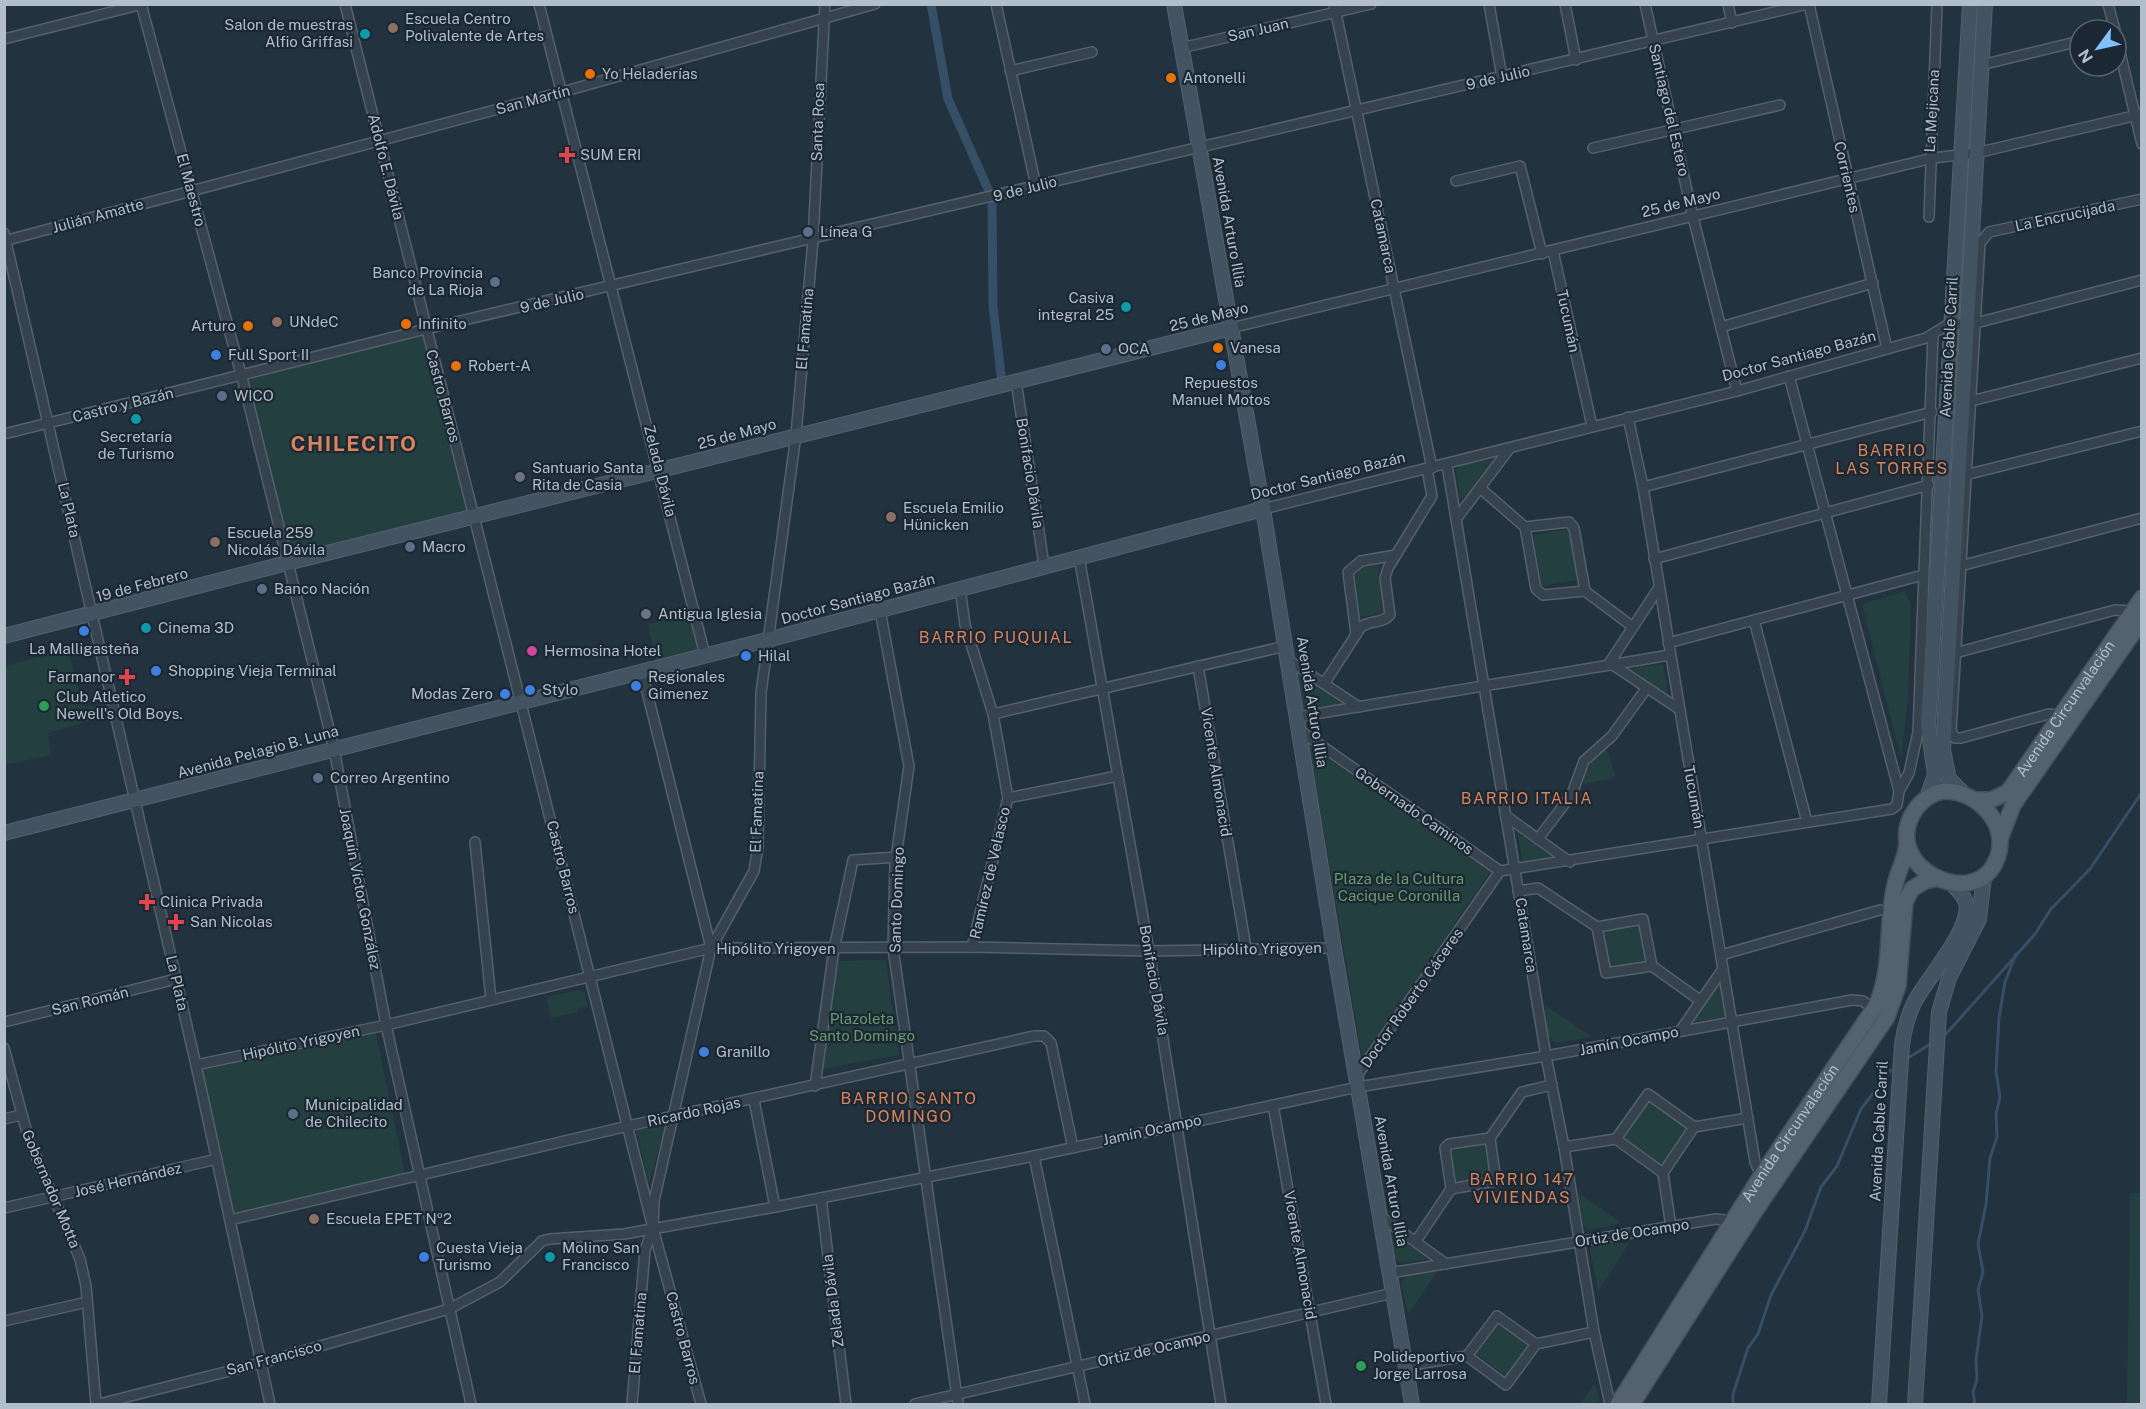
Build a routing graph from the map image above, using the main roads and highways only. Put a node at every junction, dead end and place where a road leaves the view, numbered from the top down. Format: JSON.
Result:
{"nodes":[{"id":1,"x":1174,"y":4,"type":"edge"},
{"id":2,"x":1970,"y":4,"type":"edge"},
{"id":3,"x":1985,"y":4,"type":"edge"},
{"id":4,"x":1969,"y":154,"type":"junction"},
{"id":5,"x":1961,"y":323,"type":"junction"},
{"id":6,"x":1231,"y":328,"type":"junction"},
{"id":7,"x":1263,"y":509,"type":"junction"},
{"id":8,"x":287,"y":563,"type":"joint"},
{"id":9,"x":2142,"y":598,"type":"edge"},
{"id":10,"x":2137,"y":616,"type":"edge"},
{"id":11,"x":4,"y":636,"type":"edge"},
{"id":12,"x":520,"y":703,"type":"joint"},
{"id":13,"x":1927,"y":797,"type":"junction"},
{"id":14,"x":1969,"y":797,"type":"junction"},
{"id":15,"x":4,"y":833,"type":"edge"},
{"id":16,"x":2000,"y":839,"type":"junction"},
{"id":17,"x":1907,"y":841,"type":"junction"},
{"id":18,"x":1984,"y":877,"type":"junction"},
{"id":19,"x":1944,"y":880,"type":"junction"},
{"id":20,"x":1412,"y":1404,"type":"edge"},
{"id":21,"x":1618,"y":1404,"type":"edge"},
{"id":22,"x":1632,"y":1404,"type":"edge"},
{"id":23,"x":1879,"y":1404,"type":"edge"},
{"id":24,"x":1915,"y":1404,"type":"edge"}],
"edges":[{"from":1,"to":6,"type":"main road","name":"Avenida Arturo Illia"},
{"from":2,"to":4,"type":"main road","name":"Avenida Cable Carril"},
{"from":3,"to":4,"type":"main road","name":"Avenida Cable Carril"},
{"from":4,"to":5,"type":"main road","name":"Avenida Cable Carril"},
{"from":5,"to":13,"type":"main road","name":"Avenida Cable Carril"},
{"from":5,"to":14,"type":"main road","name":"Avenida Cable Carril"},
{"from":6,"to":7,"type":"main road","name":"Avenida Arturo Illia"},
{"from":6,"to":8,"type":"main road","name":"25 de Mayo"},
{"from":7,"to":12,"type":"main road","name":"Doctor Santiago Bazán"},
{"from":7,"to":20,"type":"main road","name":"Avenida Arturo Illia"},
{"from":8,"to":11,"type":"main road","name":"19 de Febrero"},
{"from":9,"to":10,"type":"main road","name":"Avenida Circunvalación"},
{"from":10,"to":14,"type":"main road","name":"Avenida Circunvalación"},
{"from":10,"to":16,"type":"main road","name":"Avenida Circunvalación"},
{"from":12,"to":15,"type":"main road","name":"Avenida Pelagio B. Luna"},
{"from":13,"to":14,"type":"main road"},
{"from":13,"to":17,"type":"main road"},
{"from":14,"to":16,"type":"main road"},
{"from":16,"to":18,"type":"main road"},
{"from":17,"to":19,"type":"main road"},
{"from":17,"to":21,"type":"main road","name":"Avenida Circunvalación"},
{"from":18,"to":19,"type":"main road"},
{"from":18,"to":24,"type":"main road"},
{"from":19,"to":22,"type":"main road","name":"Avenida Circunvalación"},
{"from":19,"to":23,"type":"main road","name":"Avenida Cable Carril"}]}
